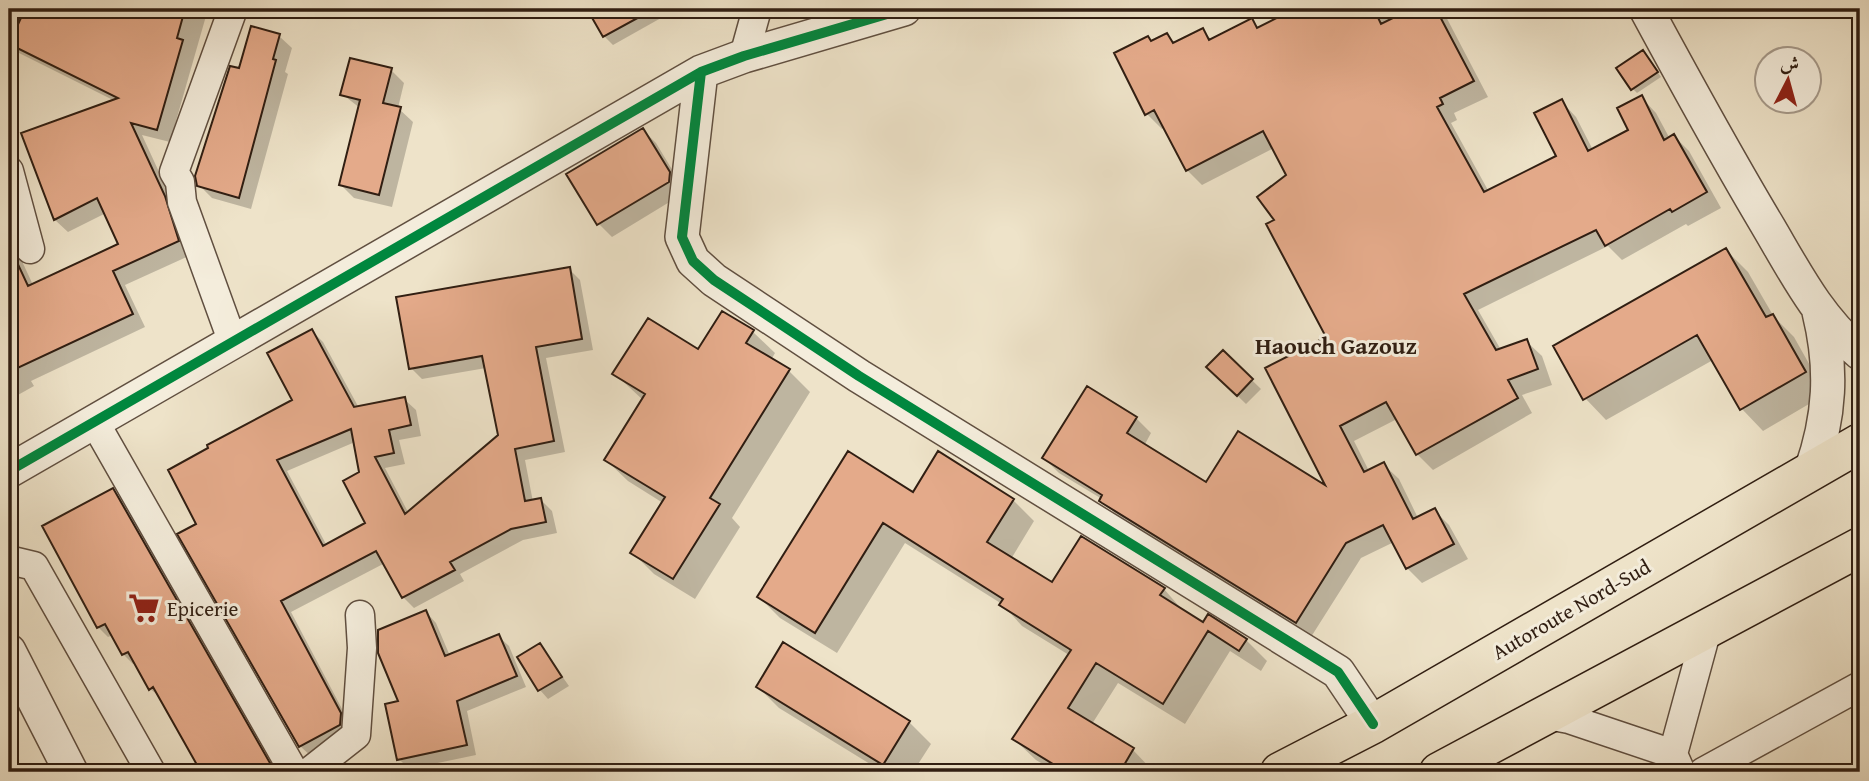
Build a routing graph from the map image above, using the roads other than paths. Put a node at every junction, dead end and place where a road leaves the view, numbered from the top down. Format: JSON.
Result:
{"nodes":[{"id":1,"x":233,"y":9,"type":"edge"},
{"id":2,"x":757,"y":9,"type":"edge"},
{"id":3,"x":1646,"y":9,"type":"edge"},
{"id":4,"x":885,"y":11,"type":"edge"},
{"id":5,"x":744,"y":56,"type":"junction"},
{"id":6,"x":701,"y":72,"type":"junction"},
{"id":7,"x":9,"y":171,"type":"edge"},
{"id":8,"x":30,"y":249,"type":"dead end"},
{"id":9,"x":1818,"y":310,"type":"junction"},
{"id":10,"x":232,"y":340,"type":"junction"},
{"id":11,"x":1860,"y":353,"type":"edge"},
{"id":12,"x":94,"y":421,"type":"junction"},
{"id":13,"x":1860,"y":443,"type":"edge"},
{"id":14,"x":9,"y":471,"type":"edge"},
{"id":15,"x":1811,"y":471,"type":"junction"},
{"id":16,"x":1860,"y":547,"type":"edge"},
{"id":17,"x":9,"y":560,"type":"edge"},
{"id":18,"x":360,"y":615,"type":"dead end"},
{"id":19,"x":1707,"y":629,"type":"junction"},
{"id":20,"x":9,"y":651,"type":"edge"},
{"id":21,"x":1860,"y":686,"type":"edge"},
{"id":22,"x":1547,"y":715,"type":"junction"},
{"id":23,"x":1373,"y":724,"type":"junction"},
{"id":24,"x":1677,"y":763,"type":"edge"},
{"id":25,"x":72,"y":772,"type":"edge"},
{"id":26,"x":151,"y":772,"type":"edge"},
{"id":27,"x":294,"y":772,"type":"edge"},
{"id":28,"x":309,"y":772,"type":"edge"},
{"id":29,"x":1280,"y":772,"type":"edge"},
{"id":30,"x":1439,"y":772,"type":"edge"},
{"id":31,"x":1703,"y":772,"type":"edge"}],
"edges":[{"from":1,"to":10,"type":"street"},
{"from":2,"to":5,"type":"street"},
{"from":3,"to":9,"type":"street"},
{"from":4,"to":5,"type":"street"},
{"from":5,"to":6,"type":"street"},
{"from":6,"to":10,"type":"street"},
{"from":6,"to":23,"type":"street"},
{"from":7,"to":8,"type":"street"},
{"from":9,"to":11,"type":"street"},
{"from":9,"to":15,"type":"street"},
{"from":10,"to":12,"type":"street"},
{"from":12,"to":14,"type":"street"},
{"from":12,"to":27,"type":"street"},
{"from":13,"to":15,"type":"highway","name":"Autoroute Nord-Sud"},
{"from":15,"to":23,"type":"highway","name":"Autoroute Nord-Sud"},
{"from":16,"to":19,"type":"highway"},
{"from":17,"to":26,"type":"street"},
{"from":18,"to":28,"type":"street"},
{"from":19,"to":22,"type":"highway"},
{"from":19,"to":24,"type":"street"},
{"from":20,"to":25,"type":"street"},
{"from":21,"to":31,"type":"street"},
{"from":22,"to":24,"type":"street"},
{"from":22,"to":30,"type":"highway"},
{"from":23,"to":29,"type":"highway","name":"Autoroute Nord-Sud"}]}
